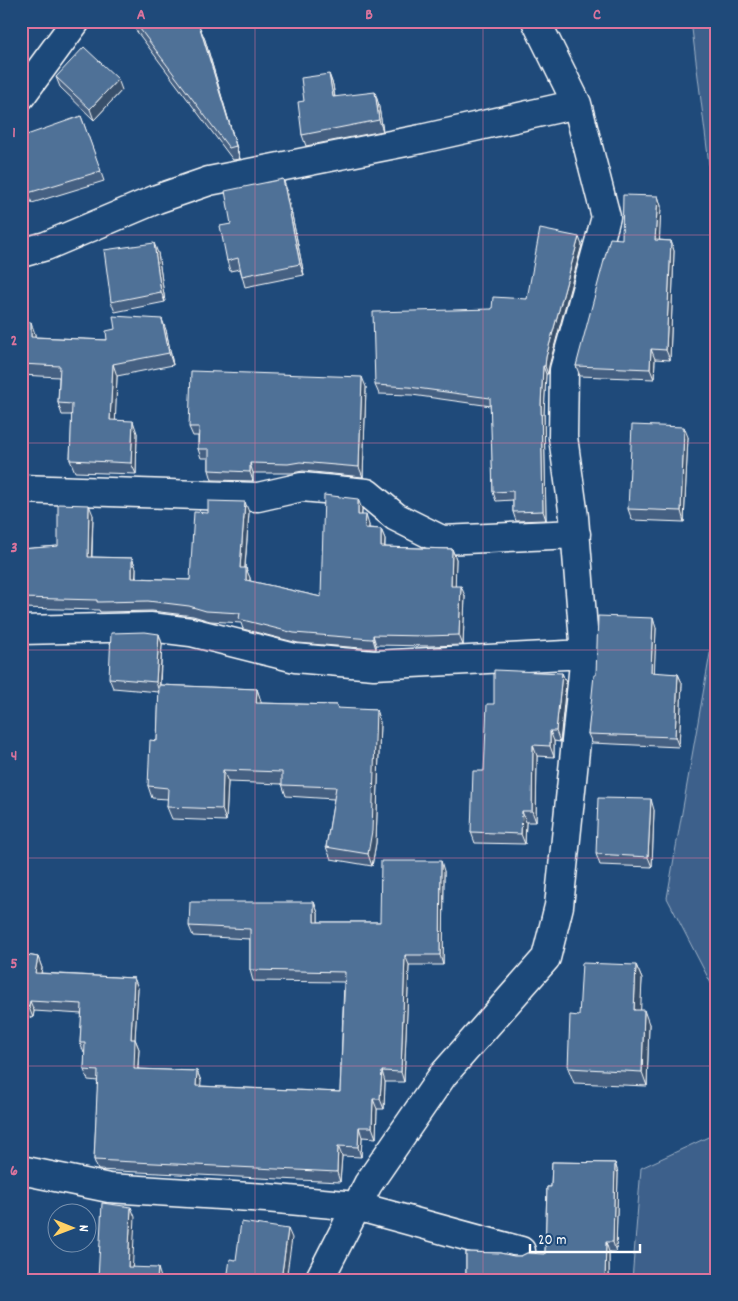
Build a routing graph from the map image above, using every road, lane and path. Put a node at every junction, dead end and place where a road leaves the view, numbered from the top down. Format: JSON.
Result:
{"nodes":[{"id":1,"x":76,"y":21,"type":"edge"},
{"id":2,"x":536,"y":21,"type":"edge"},
{"id":3,"x":21,"y":96,"type":"edge"},
{"id":4,"x":577,"y":104,"type":"junction"},
{"id":5,"x":21,"y":253,"type":"edge"},
{"id":6,"x":21,"y":489,"type":"edge"},
{"id":7,"x":576,"y":534,"type":"junction"},
{"id":8,"x":21,"y":630,"type":"edge"},
{"id":9,"x":585,"y":654,"type":"junction"},
{"id":10,"x":21,"y":1170,"type":"edge"},
{"id":11,"x":356,"y":1206,"type":"junction"},
{"id":12,"x":521,"y":1251,"type":"dead end"},
{"id":13,"x":319,"y":1280,"type":"edge"}],
"edges":[{"from":1,"to":3,"type":"street"},
{"from":2,"to":4,"type":"street"},
{"from":4,"to":5,"type":"street"},
{"from":4,"to":7,"type":"street"},
{"from":6,"to":7,"type":"street"},
{"from":7,"to":9,"type":"street"},
{"from":8,"to":9,"type":"street"},
{"from":9,"to":11,"type":"street"},
{"from":10,"to":11,"type":"street"},
{"from":11,"to":12,"type":"street"},
{"from":11,"to":13,"type":"street"}]}
